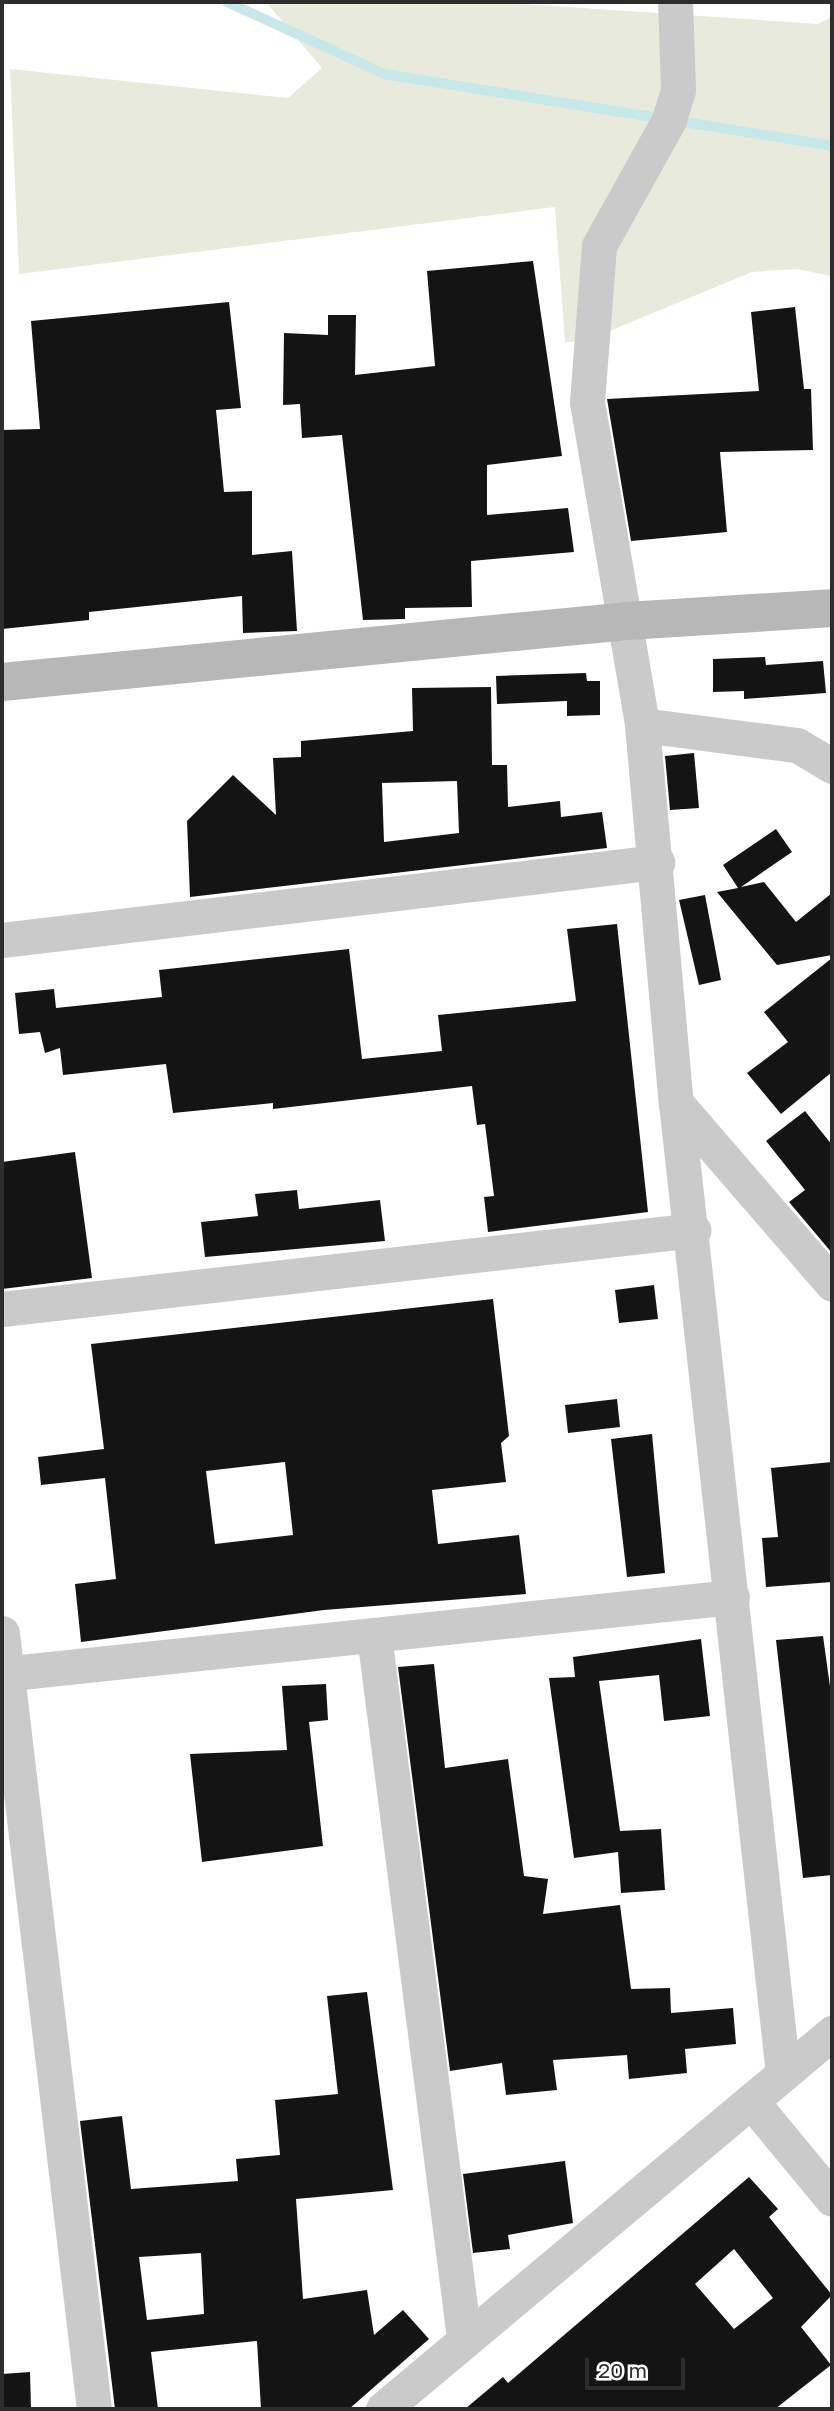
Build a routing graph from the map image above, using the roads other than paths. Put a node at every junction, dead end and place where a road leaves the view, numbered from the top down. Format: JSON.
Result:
{"nodes":[{"id":1,"x":675,"y":2,"type":"edge"},
{"id":2,"x":832,"y":608,"type":"edge"},
{"id":3,"x":627,"y":621,"type":"junction"},
{"id":4,"x":2,"y":682,"type":"edge"},
{"id":5,"x":642,"y":725,"type":"junction"},
{"id":6,"x":832,"y":766,"type":"edge"},
{"id":7,"x":657,"y":862,"type":"junction"},
{"id":8,"x":2,"y":940,"type":"edge"},
{"id":9,"x":676,"y":1103,"type":"junction"},
{"id":10,"x":694,"y":1230,"type":"junction"},
{"id":11,"x":832,"y":1284,"type":"edge"},
{"id":12,"x":2,"y":1309,"type":"edge"},
{"id":13,"x":732,"y":1597,"type":"junction"},
{"id":14,"x":2,"y":1633,"type":"edge"},
{"id":15,"x":374,"y":1635,"type":"junction"},
{"id":16,"x":4,"y":1674,"type":"edge"},
{"id":17,"x":832,"y":2033,"type":"edge"},
{"id":18,"x":783,"y":2074,"type":"junction"},
{"id":19,"x":751,"y":2101,"type":"junction"},
{"id":20,"x":832,"y":2199,"type":"edge"},
{"id":21,"x":464,"y":2338,"type":"junction"},
{"id":22,"x":94,"y":2409,"type":"edge"},
{"id":23,"x":383,"y":2409,"type":"edge"}],
"edges":[{"from":1,"to":3,"type":"street"},
{"from":2,"to":3,"type":"street"},
{"from":3,"to":4,"type":"street"},
{"from":3,"to":5,"type":"street"},
{"from":5,"to":6,"type":"street"},
{"from":5,"to":7,"type":"street"},
{"from":7,"to":8,"type":"street"},
{"from":7,"to":9,"type":"street"},
{"from":9,"to":10,"type":"street"},
{"from":9,"to":11,"type":"street"},
{"from":10,"to":12,"type":"street"},
{"from":10,"to":13,"type":"street"},
{"from":13,"to":15,"type":"street"},
{"from":13,"to":18,"type":"street"},
{"from":14,"to":16,"type":"street"},
{"from":15,"to":16,"type":"street"},
{"from":15,"to":21,"type":"street"},
{"from":16,"to":22,"type":"street"},
{"from":17,"to":18,"type":"street"},
{"from":18,"to":19,"type":"street"},
{"from":19,"to":20,"type":"street"},
{"from":19,"to":21,"type":"street"},
{"from":21,"to":23,"type":"street"}]}
